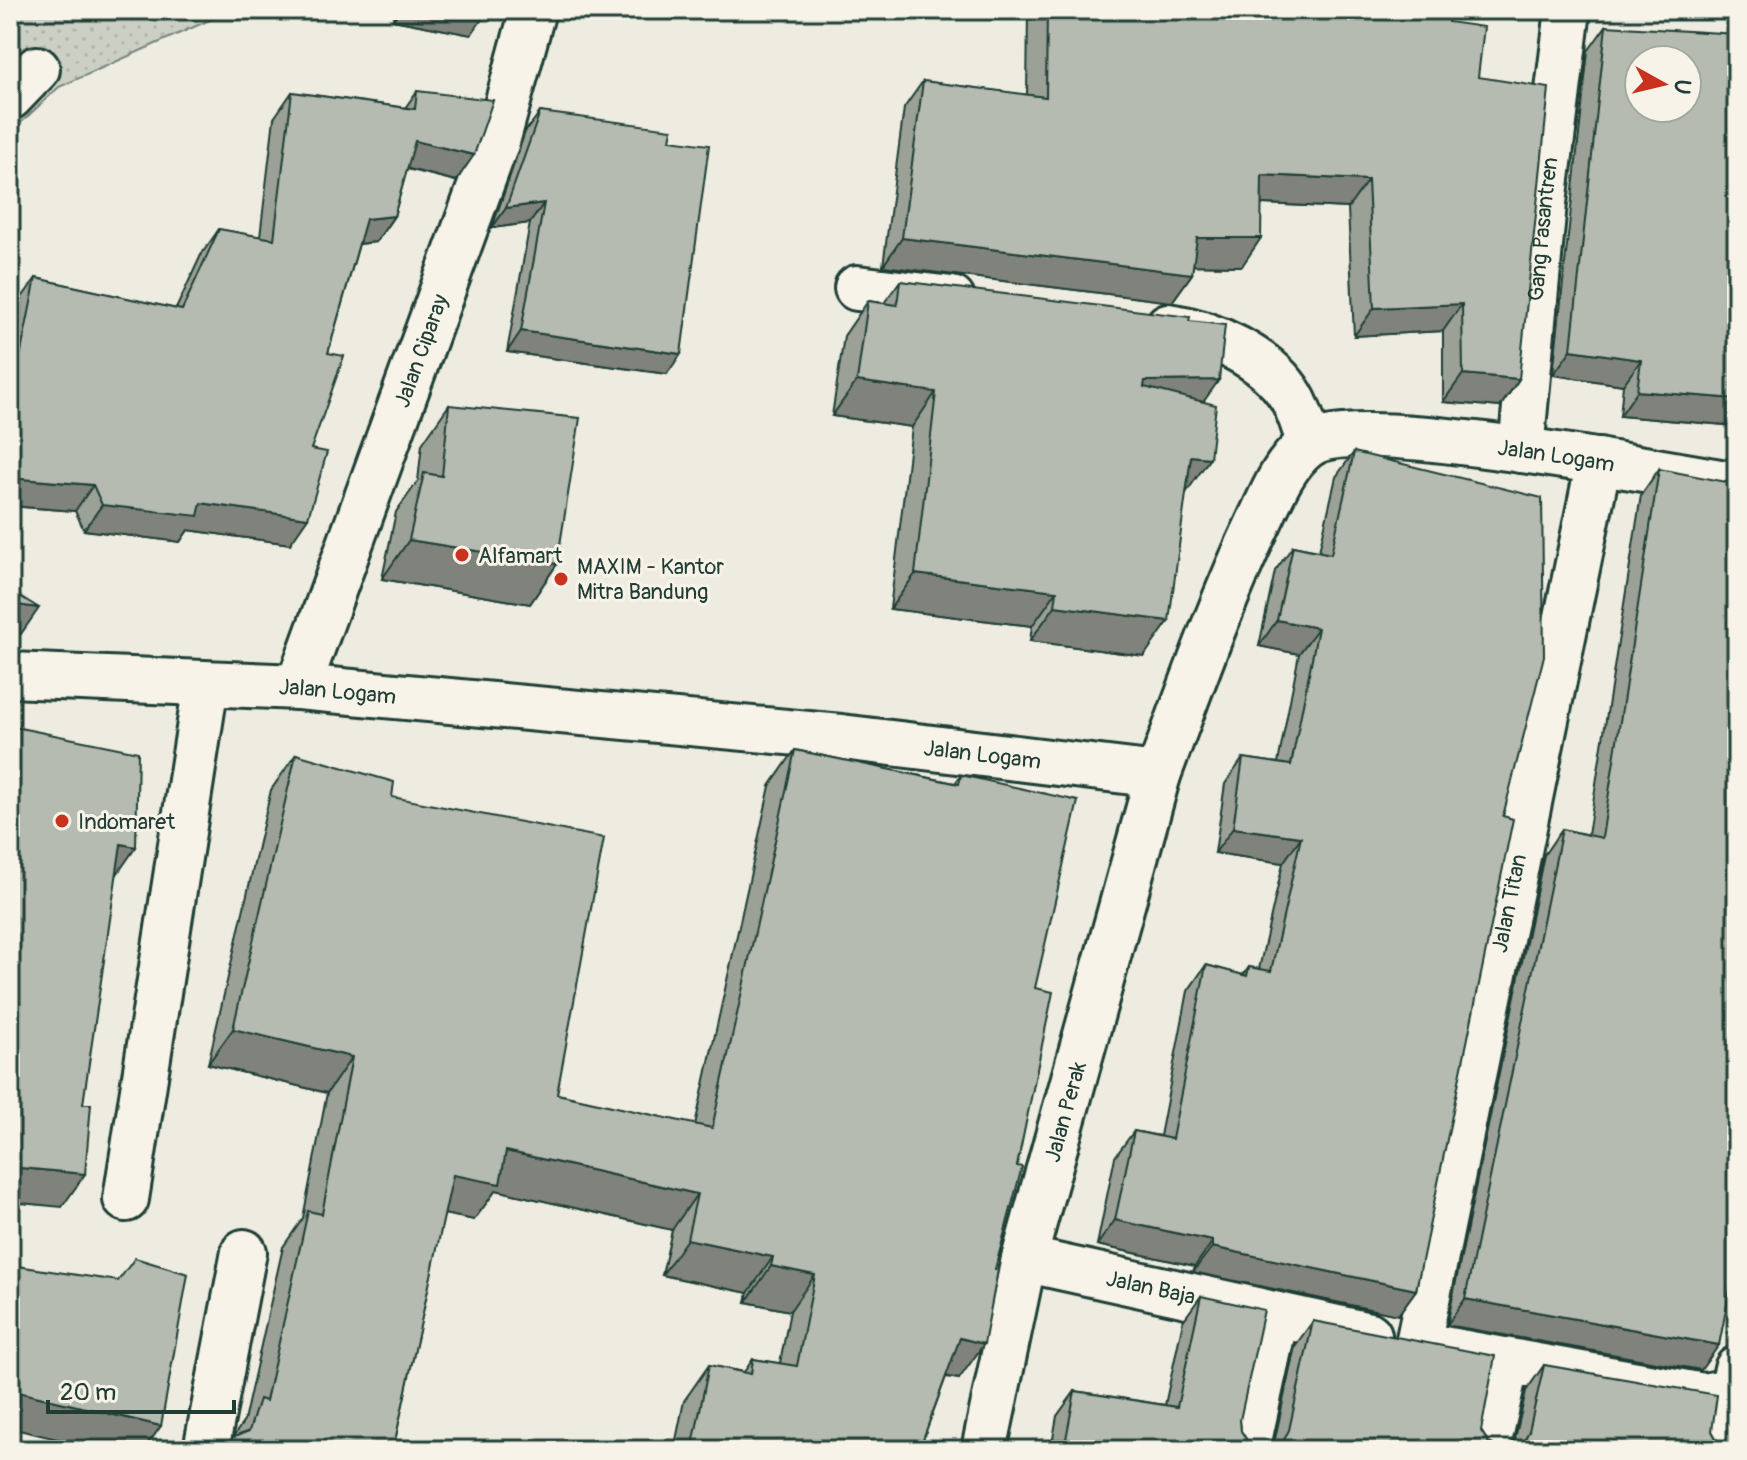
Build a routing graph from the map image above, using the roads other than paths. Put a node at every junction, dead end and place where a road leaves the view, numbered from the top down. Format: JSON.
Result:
{"nodes":[{"id":1,"x":533,"y":10,"type":"edge"},
{"id":2,"x":1568,"y":10,"type":"edge"},
{"id":3,"x":857,"y":288,"type":"dead end"},
{"id":4,"x":991,"y":303,"type":"edge"},
{"id":5,"x":1123,"y":320,"type":"edge"},
{"id":6,"x":1310,"y":444,"type":"junction"},
{"id":7,"x":1521,"y":450,"type":"junction"},
{"id":8,"x":1599,"y":461,"type":"junction"},
{"id":9,"x":1737,"y":485,"type":"edge"},
{"id":10,"x":10,"y":675,"type":"edge"},
{"id":11,"x":206,"y":684,"type":"junction"},
{"id":12,"x":298,"y":687,"type":"junction"},
{"id":13,"x":1158,"y":775,"type":"junction"},
{"id":14,"x":126,"y":1199,"type":"dead end"},
{"id":15,"x":244,"y":1252,"type":"dead end"},
{"id":16,"x":1024,"y":1259,"type":"junction"},
{"id":17,"x":1276,"y":1317,"type":"junction"},
{"id":18,"x":1418,"y":1344,"type":"junction"},
{"id":19,"x":1507,"y":1362,"type":"junction"},
{"id":20,"x":1736,"y":1382,"type":"edge"},
{"id":21,"x":206,"y":1450,"type":"edge"},
{"id":22,"x":984,"y":1450,"type":"edge"},
{"id":23,"x":1247,"y":1450,"type":"edge"},
{"id":24,"x":1487,"y":1450,"type":"edge"},
{"id":25,"x":1718,"y":1450,"type":"edge"}],
"edges":[{"from":1,"to":12,"type":"street","name":"Jalan Ciparay"},
{"from":2,"to":7,"type":"street","name":"Gang Pasantren"},
{"from":3,"to":4,"type":"street"},
{"from":5,"to":6,"type":"street"},
{"from":6,"to":7,"type":"street","name":"Jalan Logam"},
{"from":6,"to":13,"type":"street"},
{"from":7,"to":8,"type":"street","name":"Jalan Logam"},
{"from":8,"to":9,"type":"street","name":"Jalan Logam"},
{"from":8,"to":18,"type":"street","name":"Jalan Titan"},
{"from":10,"to":11,"type":"street","name":"Jalan Logam"},
{"from":11,"to":12,"type":"street","name":"Jalan Logam"},
{"from":11,"to":14,"type":"street"},
{"from":12,"to":13,"type":"street","name":"Jalan Logam"},
{"from":13,"to":16,"type":"street","name":"Jalan Perak"},
{"from":15,"to":21,"type":"street"},
{"from":16,"to":17,"type":"street","name":"Jalan Baja"},
{"from":16,"to":22,"type":"street","name":"Jalan Perak"},
{"from":17,"to":18,"type":"street","name":"Jalan Baja"},
{"from":17,"to":23,"type":"street"},
{"from":18,"to":19,"type":"street","name":"Jalan Baja"},
{"from":19,"to":20,"type":"street","name":"Jalan Baja"},
{"from":19,"to":24,"type":"street"},
{"from":20,"to":25,"type":"street"}]}
